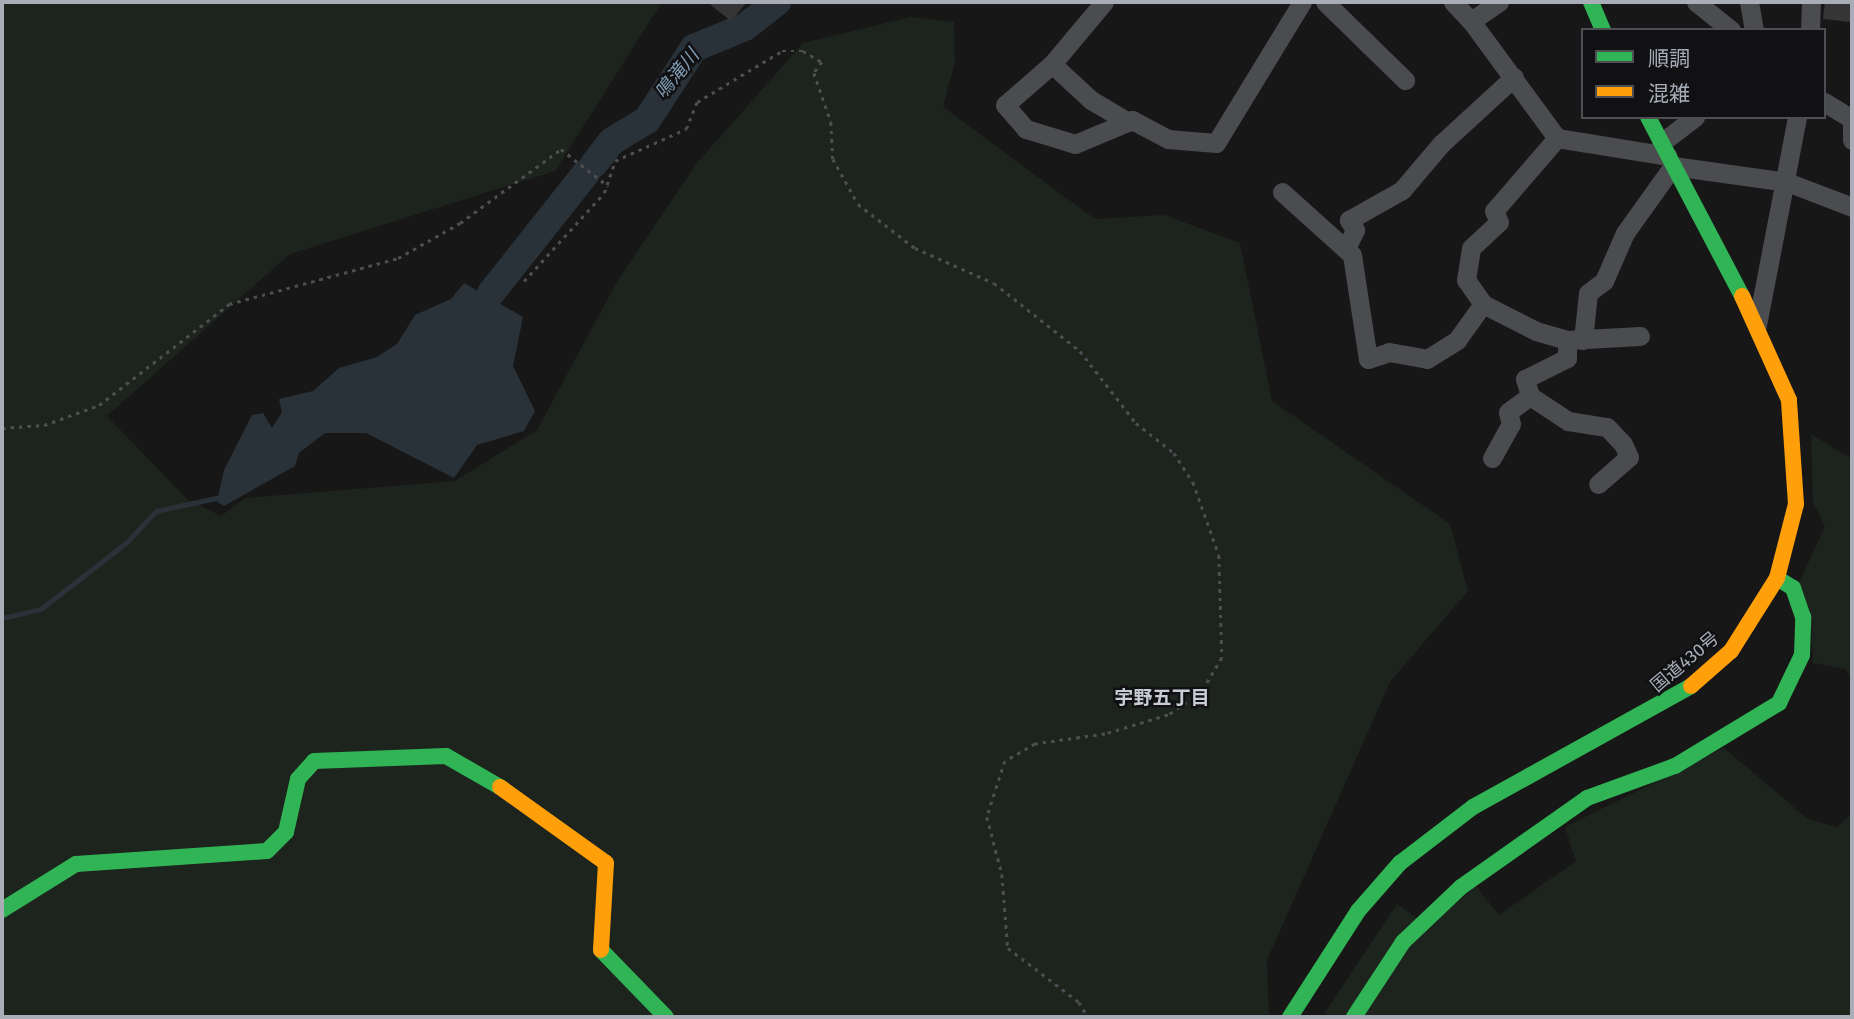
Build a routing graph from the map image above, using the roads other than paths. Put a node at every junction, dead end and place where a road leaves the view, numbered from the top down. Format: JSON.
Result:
{"nodes":[{"id":1,"x":1104,"y":2,"type":"edge"},
{"id":2,"x":1301,"y":2,"type":"edge"},
{"id":3,"x":1325,"y":2,"type":"edge"},
{"id":4,"x":1453,"y":2,"type":"edge"},
{"id":5,"x":1499,"y":2,"type":"edge"},
{"id":6,"x":1591,"y":2,"type":"edge"},
{"id":7,"x":1696,"y":2,"type":"edge"},
{"id":8,"x":1749,"y":2,"type":"edge"},
{"id":9,"x":1811,"y":2,"type":"edge"},
{"id":10,"x":1471,"y":21,"type":"junction"},
{"id":11,"x":1602,"y":28,"type":"edge"},
{"id":12,"x":1728,"y":28,"type":"edge"},
{"id":13,"x":1754,"y":28,"type":"edge"},
{"id":14,"x":1810,"y":28,"type":"edge"},
{"id":15,"x":1052,"y":64,"type":"junction"},
{"id":16,"x":1514,"y":77,"type":"junction"},
{"id":17,"x":1405,"y":80,"type":"dead end"},
{"id":18,"x":1826,"y":103,"type":"edge"},
{"id":19,"x":1649,"y":119,"type":"edge"},
{"id":20,"x":1694,"y":119,"type":"edge"},
{"id":21,"x":1797,"y":119,"type":"edge"},
{"id":22,"x":1128,"y":122,"type":"junction"},
{"id":23,"x":1557,"y":138,"type":"junction"},
{"id":24,"x":1852,"y":140,"type":"edge"},
{"id":25,"x":1668,"y":155,"type":"junction"},
{"id":26,"x":1787,"y":182,"type":"junction"},
{"id":27,"x":1282,"y":192,"type":"dead end"},
{"id":28,"x":1852,"y":207,"type":"edge"},
{"id":29,"x":1347,"y":246,"type":"junction"},
{"id":30,"x":1483,"y":304,"type":"junction"},
{"id":31,"x":1757,"y":326,"type":"junction"},
{"id":32,"x":1640,"y":336,"type":"dead end"},
{"id":33,"x":1575,"y":340,"type":"junction"},
{"id":34,"x":1530,"y":396,"type":"junction"},
{"id":35,"x":1492,"y":458,"type":"dead end"},
{"id":36,"x":1598,"y":484,"type":"dead end"},
{"id":37,"x":1777,"y":578,"type":"junction"},
{"id":38,"x":2,"y":910,"type":"edge"},
{"id":39,"x":666,"y":1017,"type":"edge"},
{"id":40,"x":1290,"y":1017,"type":"edge"},
{"id":41,"x":1354,"y":1017,"type":"edge"}],
"edges":[{"from":1,"to":15,"type":"street"},
{"from":2,"to":22,"type":"street"},
{"from":3,"to":17,"type":"street"},
{"from":4,"to":10,"type":"street"},
{"from":5,"to":10,"type":"street"},
{"from":6,"to":11,"type":"main road"},
{"from":7,"to":12,"type":"street"},
{"from":8,"to":13,"type":"street"},
{"from":9,"to":14,"type":"street"},
{"from":10,"to":16,"type":"street"},
{"from":15,"to":22,"type":"street"},
{"from":15,"to":22,"type":"street"},
{"from":16,"to":23,"type":"street"},
{"from":16,"to":29,"type":"street"},
{"from":18,"to":24,"type":"street"},
{"from":19,"to":25,"type":"main road","name":"国道430号"},
{"from":20,"to":25,"type":"street"},
{"from":21,"to":26,"type":"street"},
{"from":23,"to":25,"type":"street"},
{"from":23,"to":30,"type":"street"},
{"from":25,"to":26,"type":"street"},
{"from":25,"to":31,"type":"main road","name":"国道430号"},
{"from":25,"to":33,"type":"street"},
{"from":26,"to":28,"type":"street"},
{"from":26,"to":31,"type":"street"},
{"from":27,"to":29,"type":"street"},
{"from":29,"to":30,"type":"street"},
{"from":30,"to":33,"type":"street"},
{"from":31,"to":37,"type":"main road","name":"国道430号"},
{"from":32,"to":33,"type":"street"},
{"from":33,"to":34,"type":"street"},
{"from":34,"to":35,"type":"street"},
{"from":34,"to":36,"type":"street"},
{"from":37,"to":40,"type":"main road","name":"国道430号"},
{"from":37,"to":41,"type":"main road"},
{"from":38,"to":39,"type":"main road"}]}
